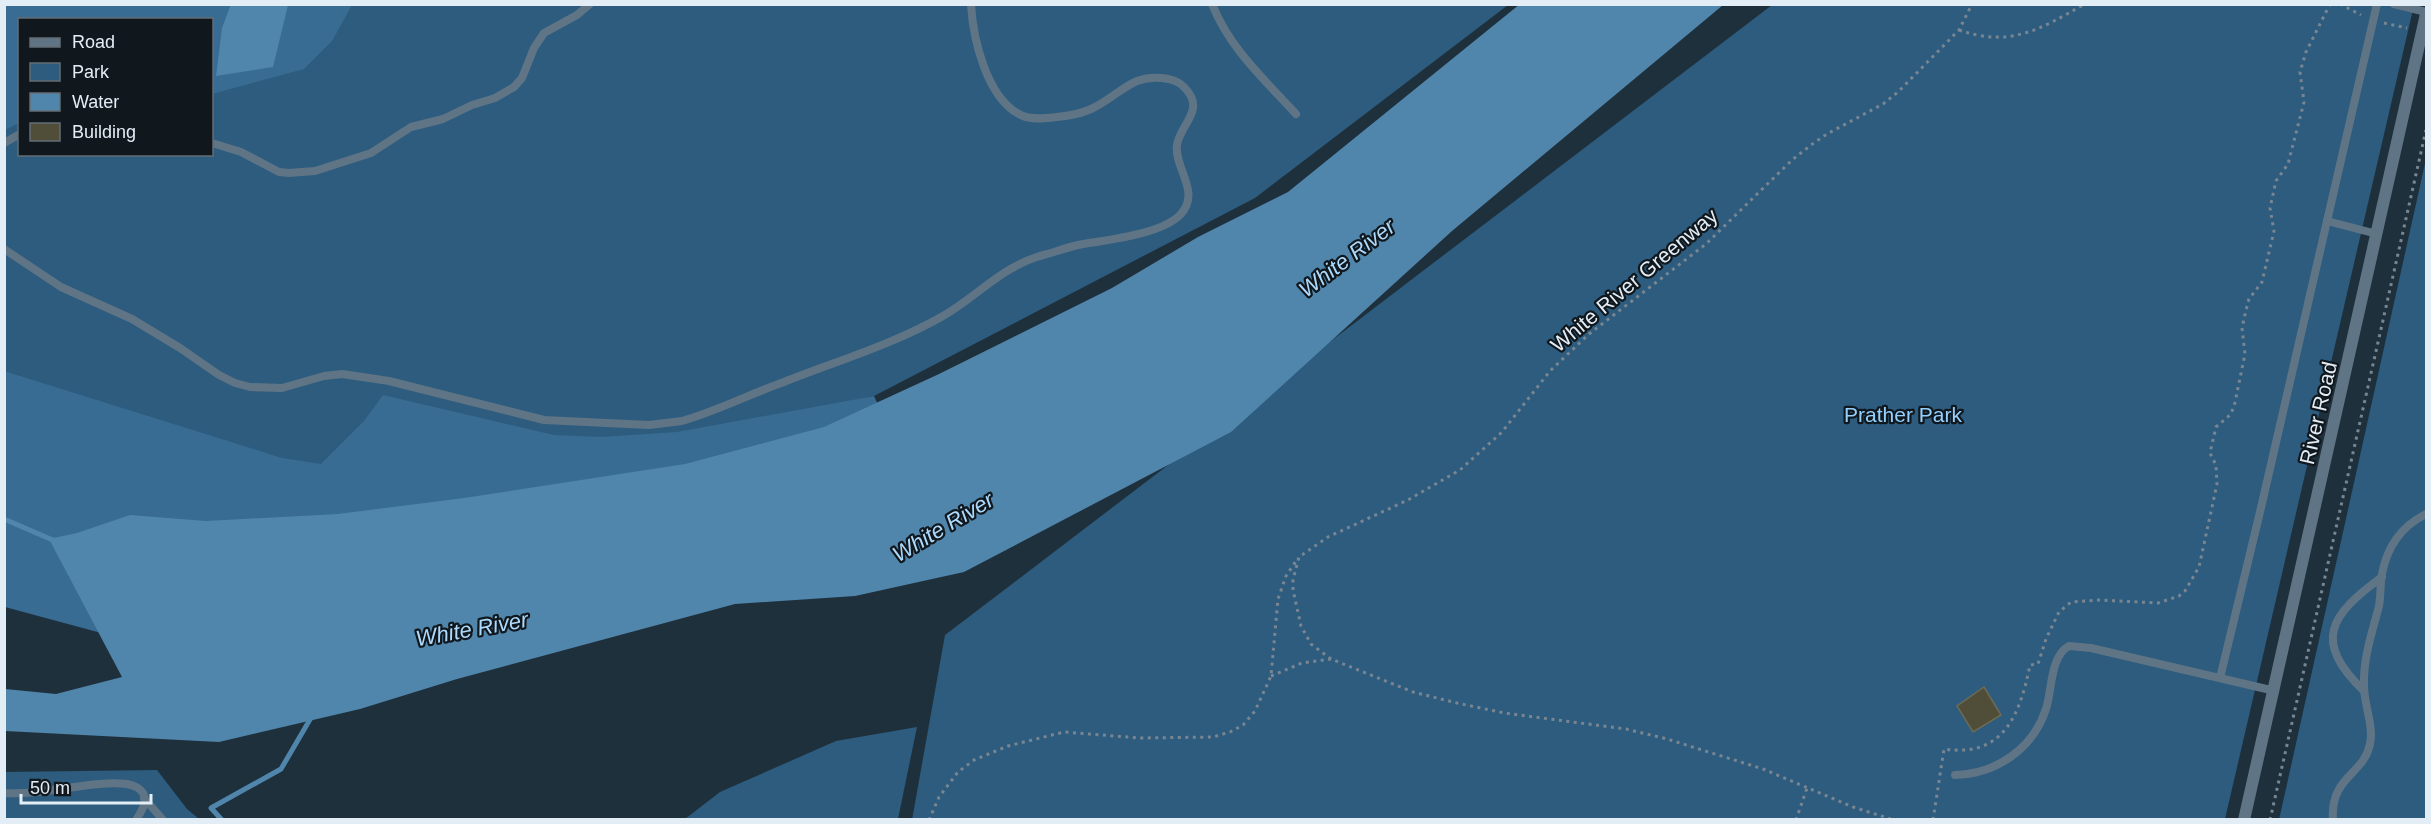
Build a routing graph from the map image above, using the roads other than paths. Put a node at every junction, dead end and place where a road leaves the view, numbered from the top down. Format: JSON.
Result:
{"nodes":[{"id":1,"x":590,"y":4,"type":"edge"},
{"id":2,"x":971,"y":4,"type":"edge"},
{"id":3,"x":2377,"y":4,"type":"edge"},
{"id":4,"x":2394,"y":4,"type":"edge"},
{"id":5,"x":1213,"y":5,"type":"edge"},
{"id":6,"x":2427,"y":13,"type":"edge"},
{"id":7,"x":1296,"y":114,"type":"dead end"},
{"id":8,"x":18,"y":135,"type":"edge"},
{"id":9,"x":4,"y":143,"type":"edge"},
{"id":10,"x":213,"y":143,"type":"edge"},
{"id":11,"x":2327,"y":221,"type":"junction"},
{"id":12,"x":2377,"y":234,"type":"junction"},
{"id":13,"x":4,"y":249,"type":"edge"},
{"id":14,"x":2427,"y":514,"type":"edge"},
{"id":15,"x":2382,"y":577,"type":"junction"},
{"id":16,"x":2220,"y":678,"type":"junction"},
{"id":17,"x":2275,"y":691,"type":"junction"},
{"id":18,"x":2364,"y":691,"type":"junction"},
{"id":19,"x":1955,"y":775,"type":"dead end"},
{"id":20,"x":4,"y":793,"type":"edge"},
{"id":21,"x":144,"y":798,"type":"junction"},
{"id":22,"x":136,"y":819,"type":"edge"},
{"id":23,"x":163,"y":819,"type":"edge"},
{"id":24,"x":2244,"y":819,"type":"edge"},
{"id":25,"x":2333,"y":819,"type":"edge"}],
"edges":[{"from":1,"to":10,"type":"lane"},
{"from":2,"to":13,"type":"lane"},
{"from":3,"to":11,"type":"lane"},
{"from":4,"to":6,"type":"lane"},
{"from":5,"to":7,"type":"lane"},
{"from":6,"to":12,"type":"street","name":"River Road"},
{"from":8,"to":9,"type":"lane"},
{"from":11,"to":12,"type":"lane"},
{"from":11,"to":16,"type":"lane"},
{"from":12,"to":17,"type":"street","name":"River Road"},
{"from":14,"to":15,"type":"lane"},
{"from":15,"to":18,"type":"lane"},
{"from":15,"to":18,"type":"lane"},
{"from":16,"to":17,"type":"lane"},
{"from":16,"to":19,"type":"lane"},
{"from":17,"to":24,"type":"street","name":"River Road"},
{"from":18,"to":25,"type":"lane"},
{"from":20,"to":21,"type":"lane"},
{"from":21,"to":22,"type":"lane"},
{"from":21,"to":23,"type":"lane"}]}
